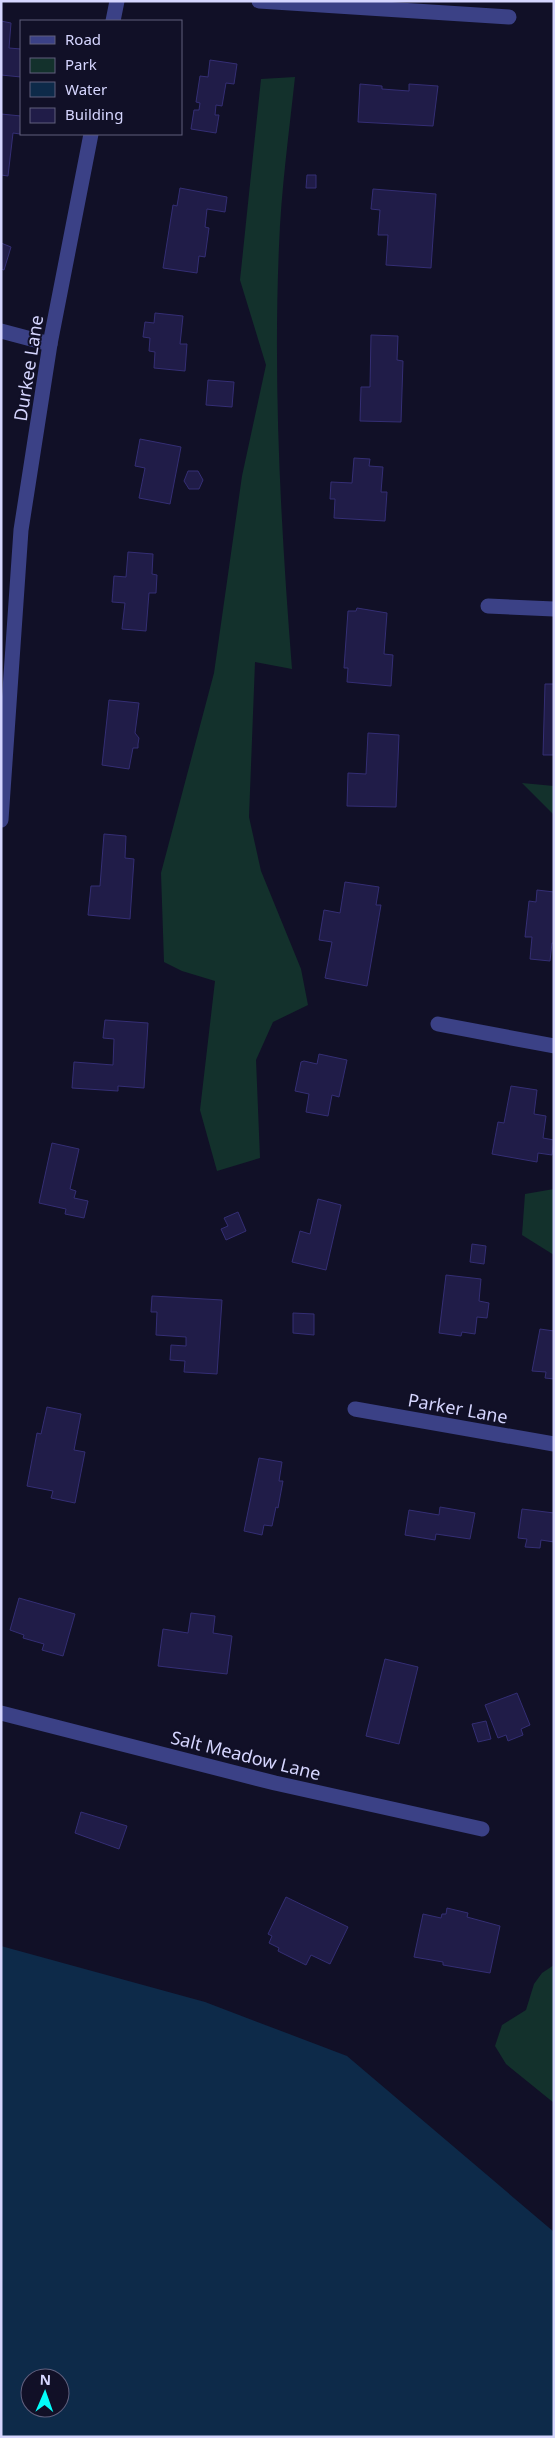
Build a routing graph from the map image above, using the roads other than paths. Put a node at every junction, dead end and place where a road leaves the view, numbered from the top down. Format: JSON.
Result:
{"nodes":[{"id":1,"x":117,"y":1,"type":"edge"},
{"id":2,"x":259,"y":1,"type":"edge"},
{"id":3,"x":508,"y":17,"type":"dead end"},
{"id":4,"x":113,"y":20,"type":"edge"},
{"id":5,"x":91,"y":135,"type":"edge"},
{"id":6,"x":1,"y":331,"type":"edge"},
{"id":7,"x":50,"y":344,"type":"junction"},
{"id":8,"x":488,"y":606,"type":"dead end"},
{"id":9,"x":554,"y":609,"type":"edge"},
{"id":10,"x":1,"y":820,"type":"edge"},
{"id":11,"x":438,"y":1024,"type":"dead end"},
{"id":12,"x":554,"y":1046,"type":"edge"},
{"id":13,"x":355,"y":1409,"type":"dead end"},
{"id":14,"x":554,"y":1444,"type":"edge"},
{"id":15,"x":1,"y":1713,"type":"edge"},
{"id":16,"x":482,"y":1829,"type":"dead end"}],
"edges":[{"from":1,"to":4,"type":"street"},
{"from":2,"to":3,"type":"street"},
{"from":5,"to":7,"type":"street","name":"Durkee Lane"},
{"from":6,"to":7,"type":"street"},
{"from":7,"to":10,"type":"street","name":"Durkee Lane"},
{"from":8,"to":9,"type":"street"},
{"from":11,"to":12,"type":"street"},
{"from":13,"to":14,"type":"street","name":"Parker Lane"},
{"from":15,"to":16,"type":"street","name":"Salt Meadow Lane"}]}
